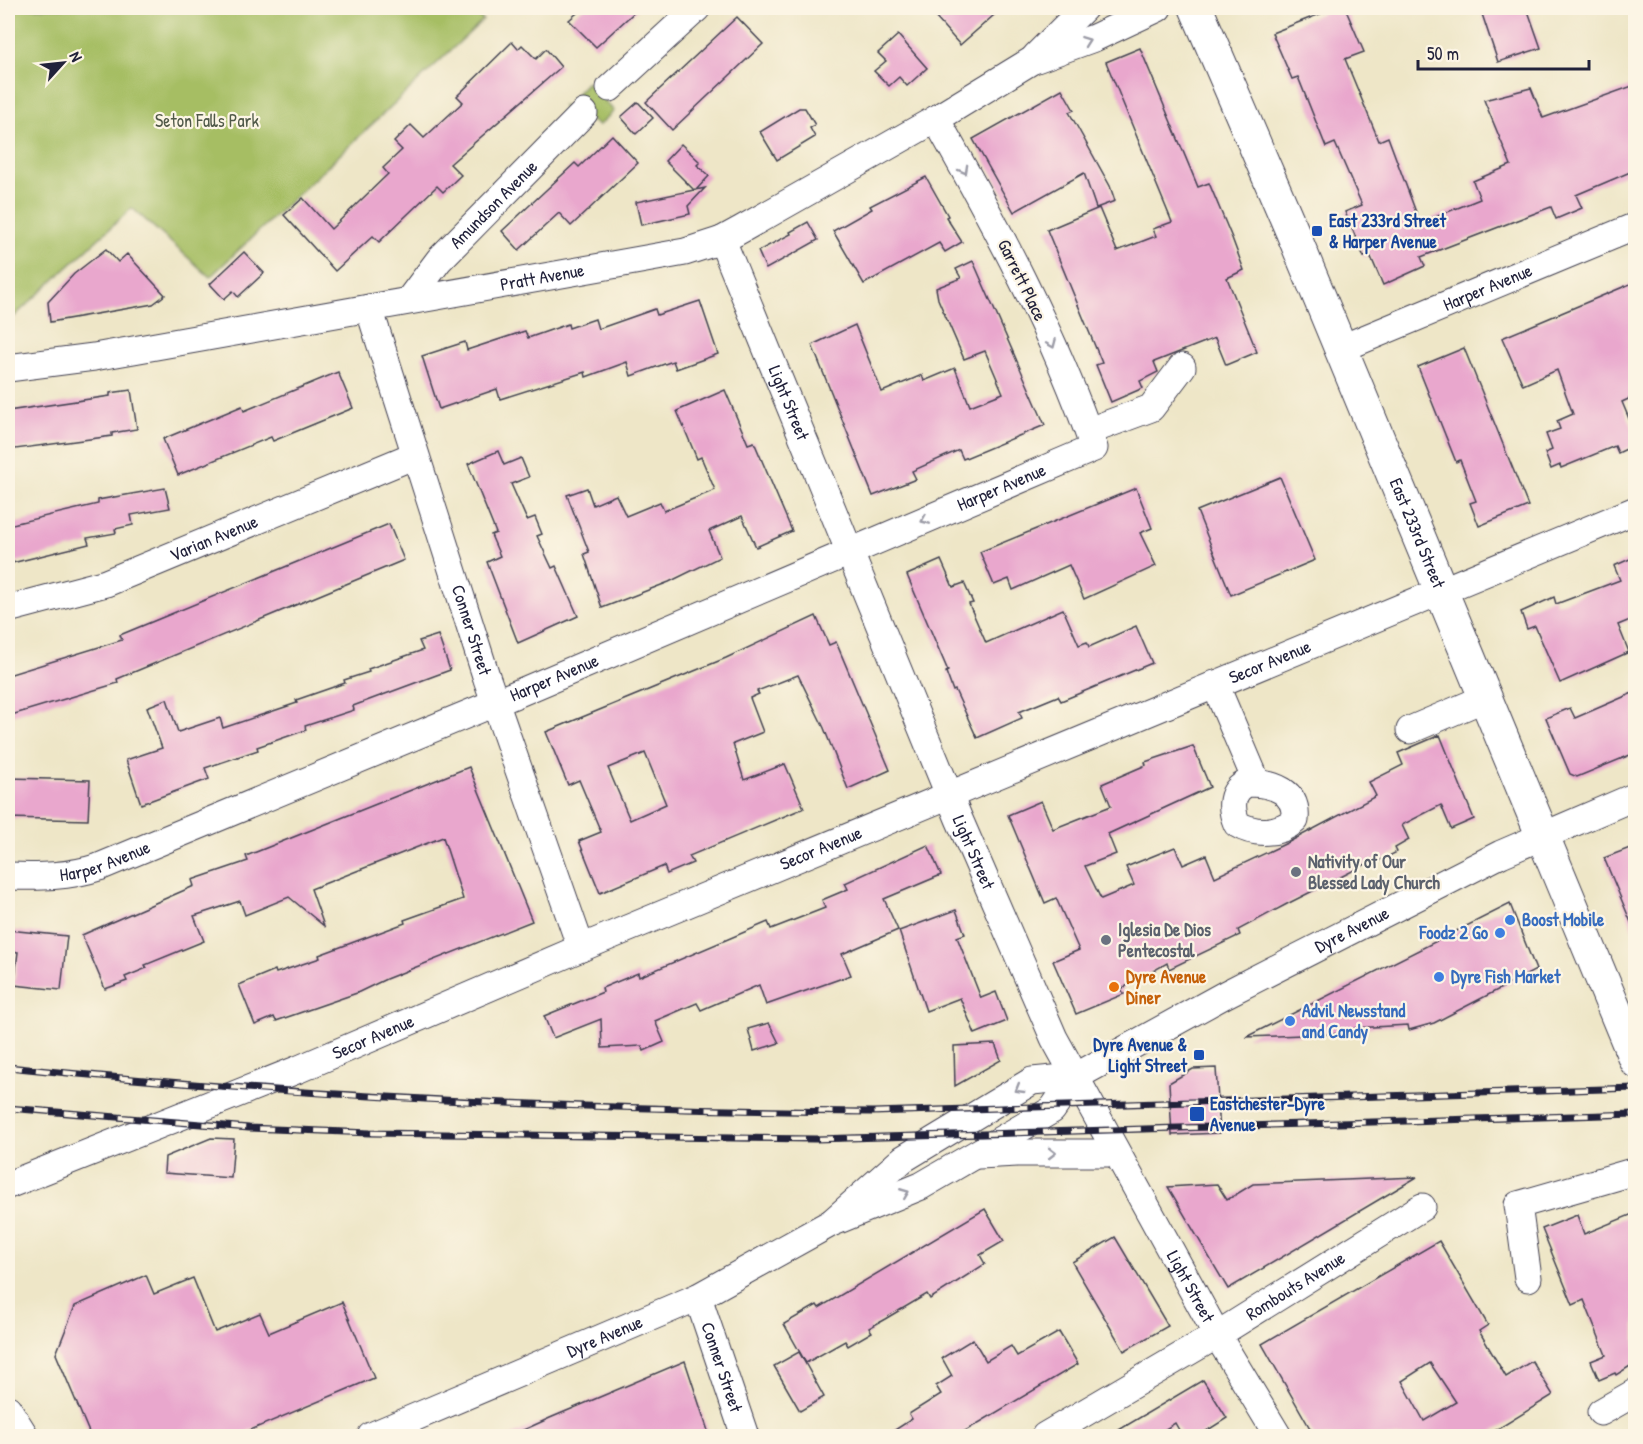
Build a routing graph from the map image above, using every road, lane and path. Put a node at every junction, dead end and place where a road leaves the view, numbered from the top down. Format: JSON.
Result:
{"nodes":[{"id":1,"x":698,"y":8,"type":"edge"},
{"id":2,"x":1084,"y":8,"type":"edge"},
{"id":3,"x":1158,"y":8,"type":"edge"},
{"id":4,"x":1196,"y":8,"type":"edge"},
{"id":5,"x":1031,"y":61,"type":"junction"},
{"id":6,"x":610,"y":88,"type":"dead end"},
{"id":7,"x":584,"y":114,"type":"dead end"},
{"id":8,"x":936,"y":119,"type":"junction"},
{"id":9,"x":1635,"y":226,"type":"edge"},
{"id":10,"x":722,"y":240,"type":"junction"},
{"id":11,"x":409,"y":300,"type":"junction"},
{"id":12,"x":369,"y":308,"type":"junction"},
{"id":13,"x":1340,"y":349,"type":"junction"},
{"id":14,"x":1182,"y":367,"type":"dead end"},
{"id":15,"x":8,"y":368,"type":"edge"},
{"id":16,"x":1092,"y":439,"type":"junction"},
{"id":17,"x":415,"y":454,"type":"junction"},
{"id":18,"x":1635,"y":510,"type":"edge"},
{"id":19,"x":852,"y":551,"type":"junction"},
{"id":20,"x":1440,"y":590,"type":"junction"},
{"id":21,"x":8,"y":609,"type":"edge"},
{"id":22,"x":1215,"y":684,"type":"junction"},
{"id":23,"x":1485,"y":698,"type":"junction"},
{"id":24,"x":495,"y":703,"type":"junction"},
{"id":25,"x":1410,"y":730,"type":"dead end"},
{"id":26,"x":1257,"y":783,"type":"dead end"},
{"id":27,"x":951,"y":793,"type":"junction"},
{"id":28,"x":1635,"y":796,"type":"edge"},
{"id":29,"x":1542,"y":835,"type":"junction"},
{"id":30,"x":8,"y":876,"type":"edge"},
{"id":31,"x":580,"y":948,"type":"junction"},
{"id":32,"x":1635,"y":1061,"type":"edge"},
{"id":33,"x":1075,"y":1077,"type":"junction"},
{"id":34,"x":1116,"y":1153,"type":"junction"},
{"id":35,"x":972,"y":1156,"type":"junction"},
{"id":36,"x":1635,"y":1171,"type":"edge"},
{"id":37,"x":8,"y":1185,"type":"edge"},
{"id":38,"x":1422,"y":1207,"type":"dead end"},
{"id":39,"x":831,"y":1223,"type":"junction"},
{"id":40,"x":1528,"y":1278,"type":"dead end"},
{"id":41,"x":698,"y":1297,"type":"junction"},
{"id":42,"x":1217,"y":1335,"type":"junction"},
{"id":43,"x":1635,"y":1392,"type":"edge"},
{"id":44,"x":8,"y":1409,"type":"edge"},
{"id":45,"x":1601,"y":1412,"type":"dead end"},
{"id":46,"x":25,"y":1437,"type":"edge"},
{"id":47,"x":371,"y":1437,"type":"edge"},
{"id":48,"x":745,"y":1437,"type":"edge"},
{"id":49,"x":1045,"y":1437,"type":"edge"},
{"id":50,"x":1278,"y":1437,"type":"edge"}],
"edges":[{"from":1,"to":6,"type":"street"},
{"from":2,"to":5,"type":"street","name":"Pratt Avenue"},
{"from":5,"to":3,"type":"street","name":"Pratt Avenue","one_way":true},
{"from":4,"to":13,"type":"main road","name":"East 233rd Street"},
{"from":5,"to":8,"type":"street","name":"Pratt Avenue"},
{"from":7,"to":11,"type":"street","name":"Amundson Avenue"},
{"from":8,"to":10,"type":"street","name":"Pratt Avenue"},
{"from":8,"to":16,"type":"street","name":"Garrett Place","one_way":true},
{"from":9,"to":13,"type":"street","name":"Harper Avenue"},
{"from":10,"to":11,"type":"street","name":"Pratt Avenue"},
{"from":10,"to":19,"type":"street","name":"Light Street"},
{"from":11,"to":12,"type":"street","name":"Pratt Avenue"},
{"from":12,"to":15,"type":"street","name":"Pratt Avenue"},
{"from":12,"to":17,"type":"street","name":"Conner Street"},
{"from":13,"to":20,"type":"main road","name":"East 233rd Street"},
{"from":14,"to":16,"type":"street","name":"Harper Avenue"},
{"from":16,"to":19,"type":"street","name":"Harper Avenue","one_way":true},
{"from":17,"to":21,"type":"street","name":"Varian Avenue"},
{"from":17,"to":24,"type":"street","name":"Conner Street"},
{"from":18,"to":20,"type":"street","name":"Secor Avenue"},
{"from":19,"to":24,"type":"street","name":"Harper Avenue"},
{"from":19,"to":27,"type":"street","name":"Light Street"},
{"from":20,"to":22,"type":"street","name":"Secor Avenue"},
{"from":20,"to":23,"type":"main road","name":"East 233rd Street"},
{"from":22,"to":26,"type":"street"},
{"from":22,"to":27,"type":"street","name":"Secor Avenue"},
{"from":23,"to":25,"type":"street"},
{"from":23,"to":29,"type":"main road","name":"East 233rd Street"},
{"from":24,"to":30,"type":"street","name":"Harper Avenue"},
{"from":24,"to":31,"type":"street","name":"Conner Street"},
{"from":27,"to":31,"type":"street","name":"Secor Avenue"},
{"from":27,"to":33,"type":"street","name":"Light Street"},
{"from":28,"to":29,"type":"street","name":"Dyre Avenue"},
{"from":29,"to":32,"type":"main road","name":"East 233rd Street"},
{"from":29,"to":33,"type":"street","name":"Dyre Avenue"},
{"from":31,"to":37,"type":"street","name":"Secor Avenue"},
{"from":33,"to":34,"type":"street","name":"Light Street"},
{"from":33,"to":35,"type":"street","name":"Dyre Avenue"},
{"from":33,"to":39,"type":"street","name":"Dyre Avenue","one_way":true},
{"from":35,"to":34,"type":"street","one_way":true},
{"from":34,"to":42,"type":"street","name":"Light Street"},
{"from":39,"to":35,"type":"street","name":"Dyre Avenue","one_way":true},
{"from":36,"to":40,"type":"street"},
{"from":38,"to":42,"type":"street","name":"Rombouts Avenue"},
{"from":39,"to":41,"type":"street","name":"Dyre Avenue"},
{"from":41,"to":47,"type":"street","name":"Dyre Avenue"},
{"from":41,"to":48,"type":"street","name":"Conner Street"},
{"from":42,"to":49,"type":"street","name":"Rombouts Avenue"},
{"from":42,"to":50,"type":"street","name":"Light Street"},
{"from":43,"to":45,"type":"street"},
{"from":44,"to":46,"type":"street"}]}
